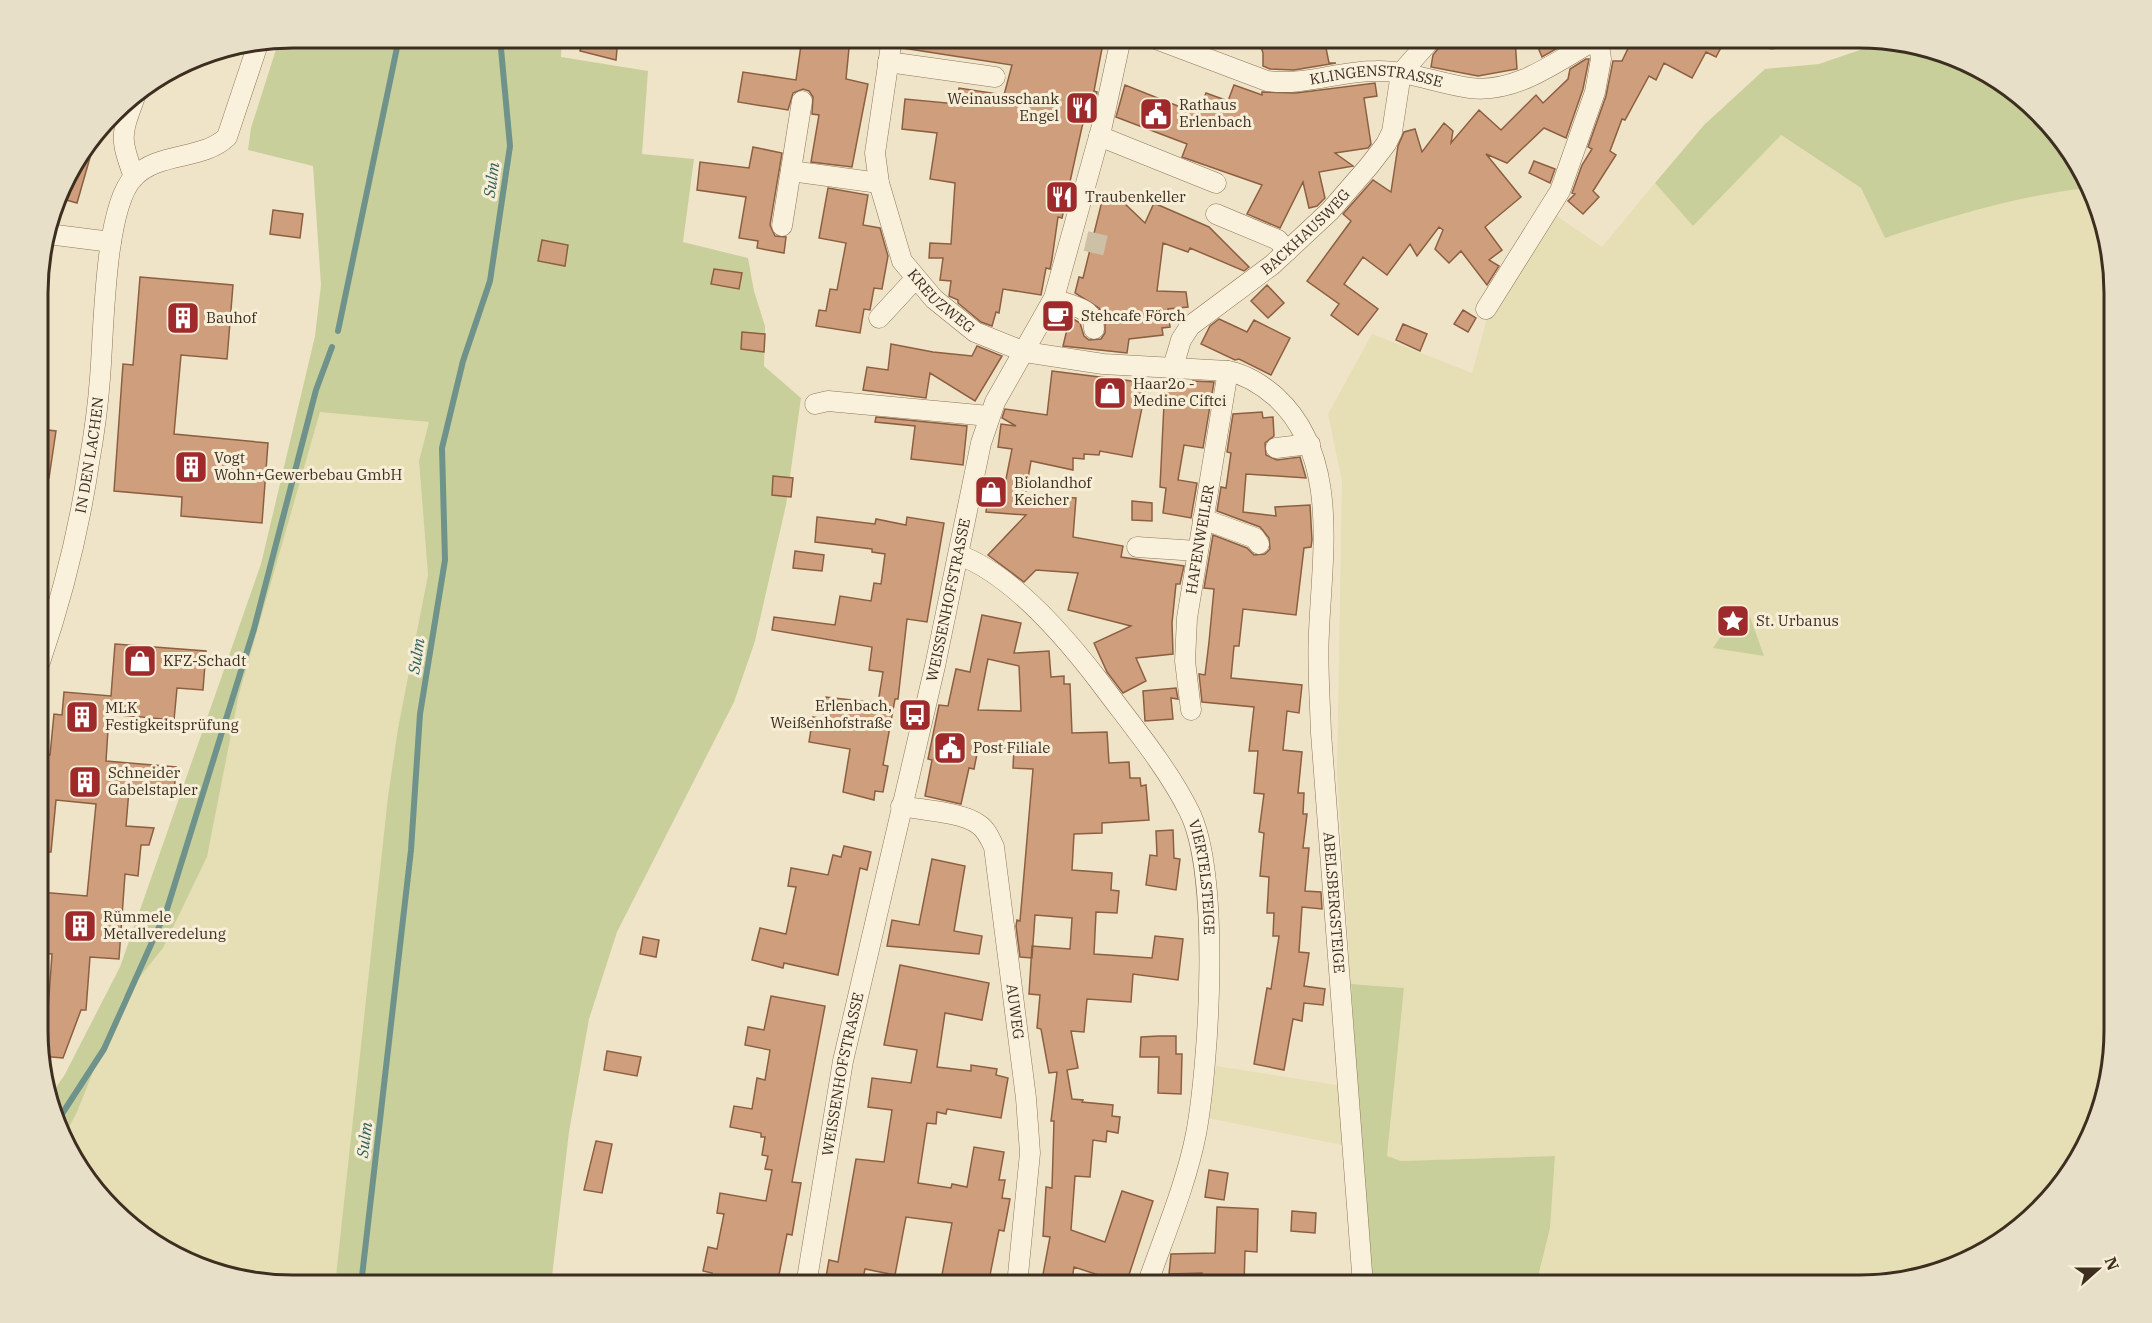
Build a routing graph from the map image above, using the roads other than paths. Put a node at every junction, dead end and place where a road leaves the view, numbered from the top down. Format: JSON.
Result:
{"nodes":[{"id":1,"x":890,"y":48,"type":"edge"},
{"id":2,"x":1120,"y":48,"type":"edge"},
{"id":3,"x":1194,"y":48,"type":"edge"},
{"id":4,"x":1423,"y":48,"type":"edge"},
{"id":5,"x":1581,"y":48,"type":"edge"},
{"id":6,"x":1599,"y":48,"type":"edge"},
{"id":7,"x":256,"y":51,"type":"edge"},
{"id":8,"x":888,"y":62,"type":"junction"},
{"id":9,"x":1401,"y":73,"type":"junction"},
{"id":10,"x":994,"y":77,"type":"dead end"},
{"id":11,"x":802,"y":101,"type":"dead end"},
{"id":12,"x":129,"y":112,"type":"edge"},
{"id":13,"x":1099,"y":136,"type":"junction"},
{"id":14,"x":791,"y":171,"type":"junction"},
{"id":15,"x":134,"y":177,"type":"junction"},
{"id":16,"x":879,"y":183,"type":"junction"},
{"id":17,"x":1216,"y":183,"type":"dead end"},
{"id":18,"x":1216,"y":214,"type":"dead end"},
{"id":19,"x":782,"y":226,"type":"dead end"},
{"id":20,"x":55,"y":235,"type":"edge"},
{"id":21,"x":111,"y":242,"type":"junction"},
{"id":22,"x":1287,"y":251,"type":"junction"},
{"id":23,"x":915,"y":279,"type":"junction"},
{"id":24,"x":1054,"y":298,"type":"junction"},
{"id":25,"x":1486,"y":309,"type":"dead end"},
{"id":26,"x":879,"y":318,"type":"dead end"},
{"id":27,"x":1094,"y":328,"type":"dead end"},
{"id":28,"x":1025,"y":352,"type":"junction"},
{"id":29,"x":1173,"y":367,"type":"junction"},
{"id":30,"x":1228,"y":371,"type":"junction"},
{"id":31,"x":815,"y":404,"type":"dead end"},
{"id":32,"x":988,"y":416,"type":"junction"},
{"id":33,"x":1310,"y":444,"type":"junction"},
{"id":34,"x":1276,"y":448,"type":"dead end"},
{"id":35,"x":1203,"y":519,"type":"junction"},
{"id":36,"x":1259,"y":544,"type":"dead end"},
{"id":37,"x":1137,"y":547,"type":"dead end"},
{"id":38,"x":1197,"y":551,"type":"junction"},
{"id":39,"x":959,"y":555,"type":"junction"},
{"id":40,"x":48,"y":633,"type":"edge"},
{"id":41,"x":1191,"y":710,"type":"dead end"},
{"id":42,"x":901,"y":806,"type":"junction"},
{"id":43,"x":808,"y":1275,"type":"edge"},
{"id":44,"x":1018,"y":1275,"type":"edge"},
{"id":45,"x":1150,"y":1275,"type":"edge"},
{"id":46,"x":1362,"y":1275,"type":"edge"}],
"edges":[{"from":1,"to":8,"type":"street","name":"KREUZWEG"},
{"from":2,"to":13,"type":"street","name":"WEISSENHOFSTRASSE"},
{"from":3,"to":9,"type":"street","name":"KLINGENSTRASSE"},
{"from":4,"to":9,"type":"street"},
{"from":5,"to":9,"type":"street","name":"KLINGENSTRASSE"},
{"from":6,"to":25,"type":"street","name":"KLINGENSTRASSE"},
{"from":7,"to":15,"type":"street"},
{"from":8,"to":10,"type":"street"},
{"from":8,"to":16,"type":"street","name":"KREUZWEG"},
{"from":9,"to":22,"type":"street","name":"BACKHAUSWEG"},
{"from":11,"to":14,"type":"street"},
{"from":12,"to":15,"type":"street"},
{"from":13,"to":17,"type":"street"},
{"from":13,"to":24,"type":"street","name":"WEISSENHOFSTRASSE"},
{"from":14,"to":16,"type":"street"},
{"from":14,"to":19,"type":"street"},
{"from":15,"to":21,"type":"street","name":"IN DEN LACHEN"},
{"from":16,"to":23,"type":"street","name":"KREUZWEG"},
{"from":18,"to":22,"type":"street"},
{"from":20,"to":21,"type":"street"},
{"from":21,"to":40,"type":"street","name":"IN DEN LACHEN"},
{"from":22,"to":29,"type":"street","name":"BACKHAUSWEG"},
{"from":23,"to":26,"type":"street"},
{"from":23,"to":28,"type":"street","name":"KREUZWEG"},
{"from":24,"to":27,"type":"street"},
{"from":24,"to":28,"type":"street","name":"WEISSENHOFSTRASSE"},
{"from":28,"to":29,"type":"street"},
{"from":28,"to":32,"type":"street","name":"WEISSENHOFSTRASSE"},
{"from":29,"to":30,"type":"street"},
{"from":30,"to":33,"type":"street"},
{"from":30,"to":35,"type":"street","name":"HAFENWEILER"},
{"from":31,"to":32,"type":"street"},
{"from":32,"to":39,"type":"street","name":"WEISSENHOFSTRASSE"},
{"from":33,"to":34,"type":"street"},
{"from":33,"to":46,"type":"street","name":"ABELSBERGSTEIGE"},
{"from":35,"to":36,"type":"street"},
{"from":35,"to":38,"type":"street","name":"HAFENWEILER"},
{"from":37,"to":38,"type":"street"},
{"from":38,"to":41,"type":"street","name":"HAFENWEILER"},
{"from":39,"to":42,"type":"street","name":"WEISSENHOFSTRASSE"},
{"from":39,"to":45,"type":"street","name":"VIERTELSTEIGE"},
{"from":42,"to":43,"type":"street","name":"WEISSENHOFSTRASSE"},
{"from":42,"to":44,"type":"street","name":"AUWEG"}]}
